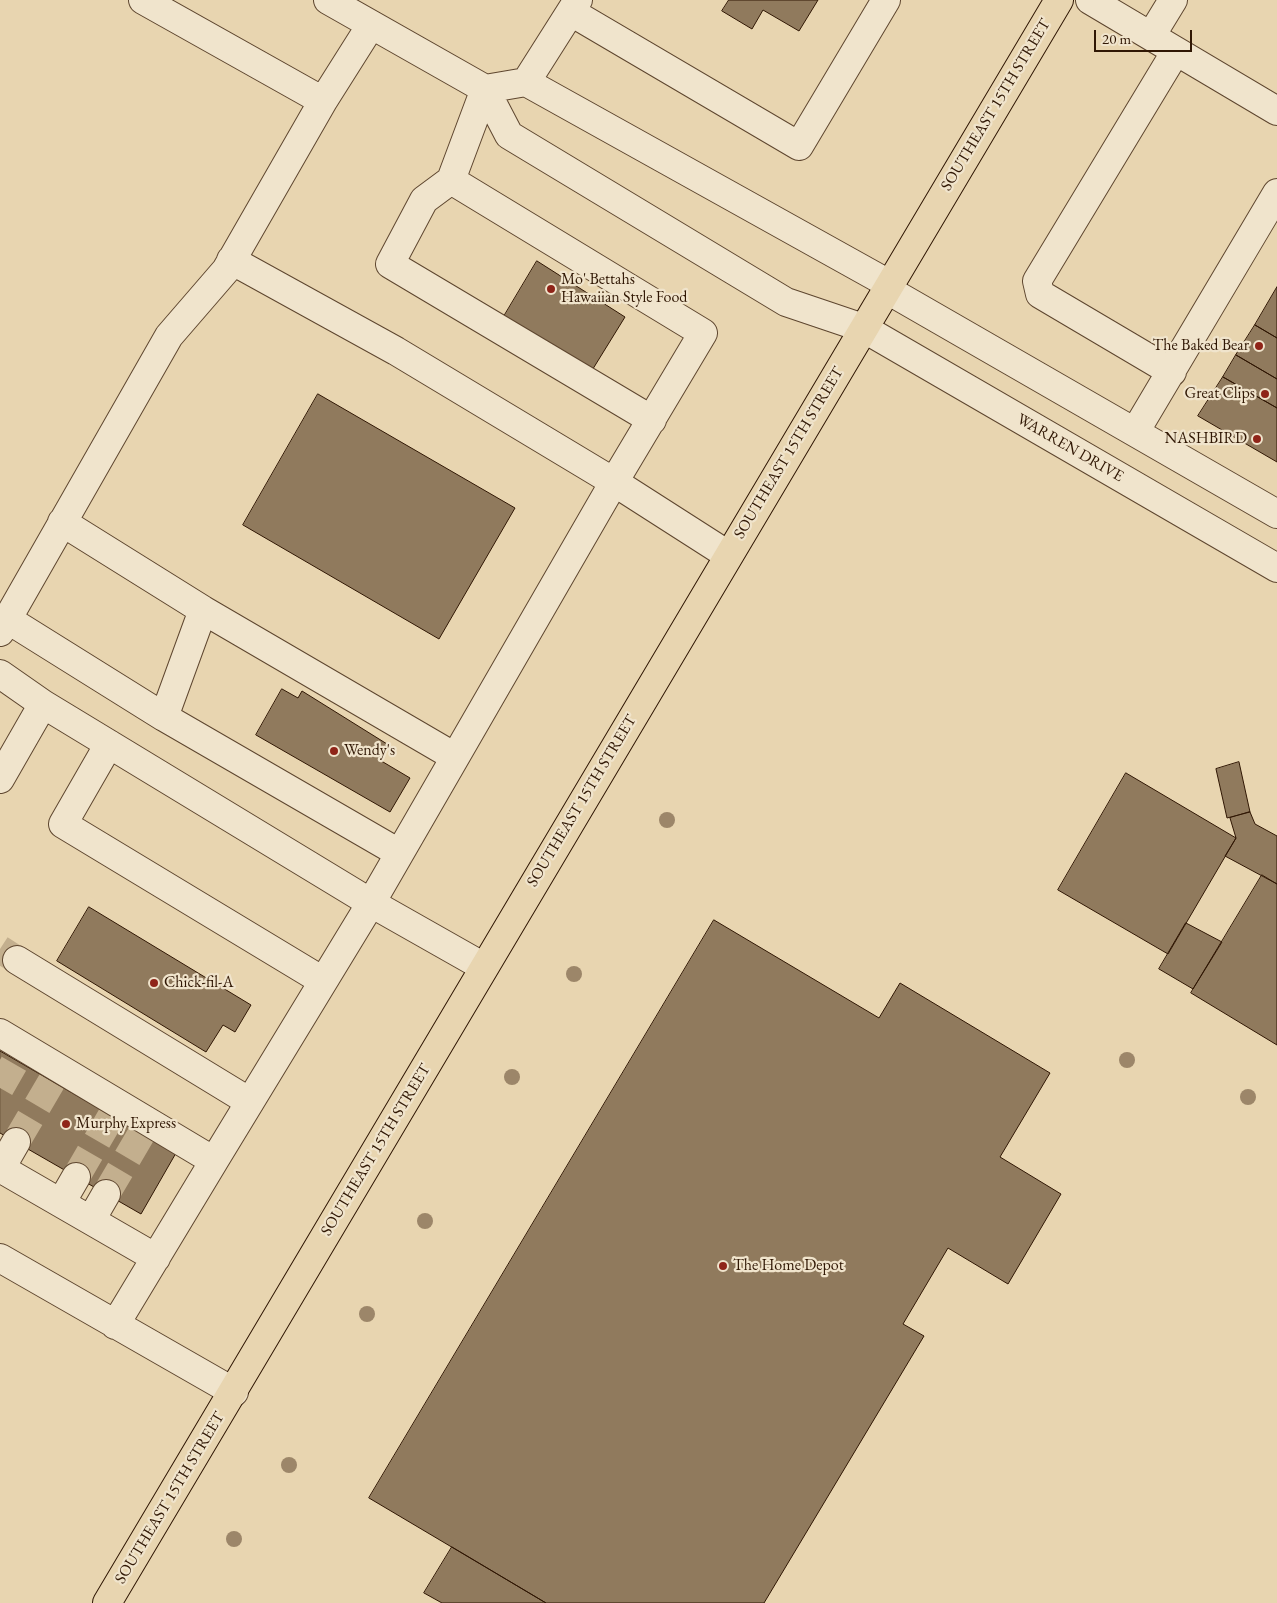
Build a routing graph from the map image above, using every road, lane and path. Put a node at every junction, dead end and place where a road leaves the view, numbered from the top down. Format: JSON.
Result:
{"nodes":[{"id":1,"x":143,"y":0,"type":"edge"},
{"id":2,"x":328,"y":0,"type":"edge"},
{"id":3,"x":886,"y":0,"type":"edge"},
{"id":4,"x":1059,"y":0,"type":"edge"},
{"id":5,"x":1090,"y":0,"type":"edge"},
{"id":6,"x":1172,"y":0,"type":"edge"},
{"id":7,"x":574,"y":6,"type":"edge"},
{"id":8,"x":371,"y":25,"type":"junction"},
{"id":9,"x":1151,"y":36,"type":"junction"},
{"id":10,"x":1176,"y":50,"type":"junction"},
{"id":11,"x":526,"y":82,"type":"junction"},
{"id":12,"x":485,"y":89,"type":"junction"},
{"id":13,"x":322,"y":101,"type":"junction"},
{"id":14,"x":1277,"y":111,"type":"edge"},
{"id":15,"x":451,"y":180,"type":"junction"},
{"id":16,"x":1277,"y":193,"type":"edge"},
{"id":17,"x":231,"y":260,"type":"junction"},
{"id":18,"x":888,"y":287,"type":"junction"},
{"id":19,"x":863,"y":328,"type":"junction"},
{"id":20,"x":1172,"y":372,"type":"junction"},
{"id":21,"x":652,"y":420,"type":"junction"},
{"id":22,"x":1135,"y":432,"type":"junction"},
{"id":23,"x":614,"y":482,"type":"junction"},
{"id":24,"x":1277,"y":514,"type":"edge"},
{"id":25,"x":62,"y":522,"type":"junction"},
{"id":26,"x":728,"y":555,"type":"junction"},
{"id":27,"x":1277,"y":568,"type":"edge"},
{"id":28,"x":204,"y":610,"type":"junction"},
{"id":29,"x":3,"y":626,"type":"edge"},
{"id":30,"x":0,"y":674,"type":"edge"},
{"id":31,"x":43,"y":704,"type":"junction"},
{"id":32,"x":164,"y":717,"type":"junction"},
{"id":33,"x":110,"y":744,"type":"junction"},
{"id":34,"x":455,"y":757,"type":"junction"},
{"id":35,"x":0,"y":779,"type":"edge"},
{"id":36,"x":399,"y":853,"type":"junction"},
{"id":37,"x":371,"y":903,"type":"junction"},
{"id":38,"x":17,"y":960,"type":"tunnel mouth"},
{"id":39,"x":484,"y":967,"type":"junction"},
{"id":40,"x":323,"y":981,"type":"junction"},
{"id":41,"x":0,"y":1033,"type":"edge"},
{"id":42,"x":250,"y":1102,"type":"junction"},
{"id":43,"x":16,"y":1142,"type":"tunnel mouth"},
{"id":44,"x":214,"y":1161,"type":"junction"},
{"id":45,"x":1,"y":1168,"type":"edge"},
{"id":46,"x":76,"y":1177,"type":"tunnel mouth"},
{"id":47,"x":106,"y":1194,"type":"tunnel mouth"},
{"id":48,"x":60,"y":1202,"type":"junction"},
{"id":49,"x":91,"y":1220,"type":"junction"},
{"id":50,"x":0,"y":1258,"type":"edge"},
{"id":51,"x":156,"y":1258,"type":"junction"},
{"id":52,"x":115,"y":1325,"type":"junction"},
{"id":53,"x":234,"y":1392,"type":"junction"},
{"id":54,"x":107,"y":1603,"type":"edge"}],
"edges":[{"from":1,"to":13,"type":"street"},
{"from":2,"to":8,"type":"street"},
{"from":3,"to":7,"type":"street"},
{"from":4,"to":18,"type":"main road","name":"SOUTHEAST 15TH STREET"},
{"from":5,"to":9,"type":"street"},
{"from":6,"to":9,"type":"street"},
{"from":7,"to":11,"type":"street"},
{"from":8,"to":12,"type":"street"},
{"from":8,"to":13,"type":"street"},
{"from":9,"to":10,"type":"street"},
{"from":10,"to":14,"type":"street"},
{"from":10,"to":20,"type":"street"},
{"from":11,"to":12,"type":"street"},
{"from":11,"to":18,"type":"street"},
{"from":12,"to":15,"type":"street"},
{"from":12,"to":19,"type":"street","name":"WARREN DRIVE"},
{"from":13,"to":17,"type":"street"},
{"from":15,"to":21,"type":"street"},
{"from":15,"to":21,"type":"street"},
{"from":16,"to":20,"type":"street"},
{"from":17,"to":23,"type":"street"},
{"from":17,"to":25,"type":"street"},
{"from":18,"to":19,"type":"main road","name":"SOUTHEAST 15TH STREET"},
{"from":18,"to":22,"type":"street"},
{"from":19,"to":26,"type":"main road","name":"SOUTHEAST 15TH STREET"},
{"from":19,"to":27,"type":"street","name":"WARREN DRIVE"},
{"from":20,"to":22,"type":"street"},
{"from":21,"to":23,"type":"street"},
{"from":22,"to":24,"type":"street"},
{"from":23,"to":26,"type":"street"},
{"from":23,"to":34,"type":"street"},
{"from":25,"to":28,"type":"street"},
{"from":25,"to":29,"type":"street"},
{"from":26,"to":39,"type":"main road","name":"SOUTHEAST 15TH STREET"},
{"from":28,"to":32,"type":"street"},
{"from":28,"to":34,"type":"street"},
{"from":29,"to":32,"type":"street"},
{"from":30,"to":31,"type":"street"},
{"from":31,"to":33,"type":"street"},
{"from":31,"to":35,"type":"street"},
{"from":32,"to":36,"type":"street"},
{"from":33,"to":37,"type":"street"},
{"from":33,"to":40,"type":"street"},
{"from":34,"to":36,"type":"street"},
{"from":36,"to":37,"type":"street"},
{"from":37,"to":39,"type":"street"},
{"from":37,"to":40,"type":"street"},
{"from":38,"to":42,"type":"street"},
{"from":39,"to":53,"type":"main road","name":"SOUTHEAST 15TH STREET"},
{"from":40,"to":42,"type":"street"},
{"from":41,"to":44,"type":"street"},
{"from":42,"to":44,"type":"street"},
{"from":43,"to":45,"type":"street"},
{"from":44,"to":51,"type":"street"},
{"from":45,"to":48,"type":"street"},
{"from":46,"to":48,"type":"street"},
{"from":47,"to":49,"type":"street"},
{"from":48,"to":49,"type":"street"},
{"from":49,"to":51,"type":"street"},
{"from":50,"to":52,"type":"street"},
{"from":51,"to":52,"type":"street"},
{"from":52,"to":53,"type":"street"},
{"from":53,"to":54,"type":"main road","name":"SOUTHEAST 15TH STREET"}]}
